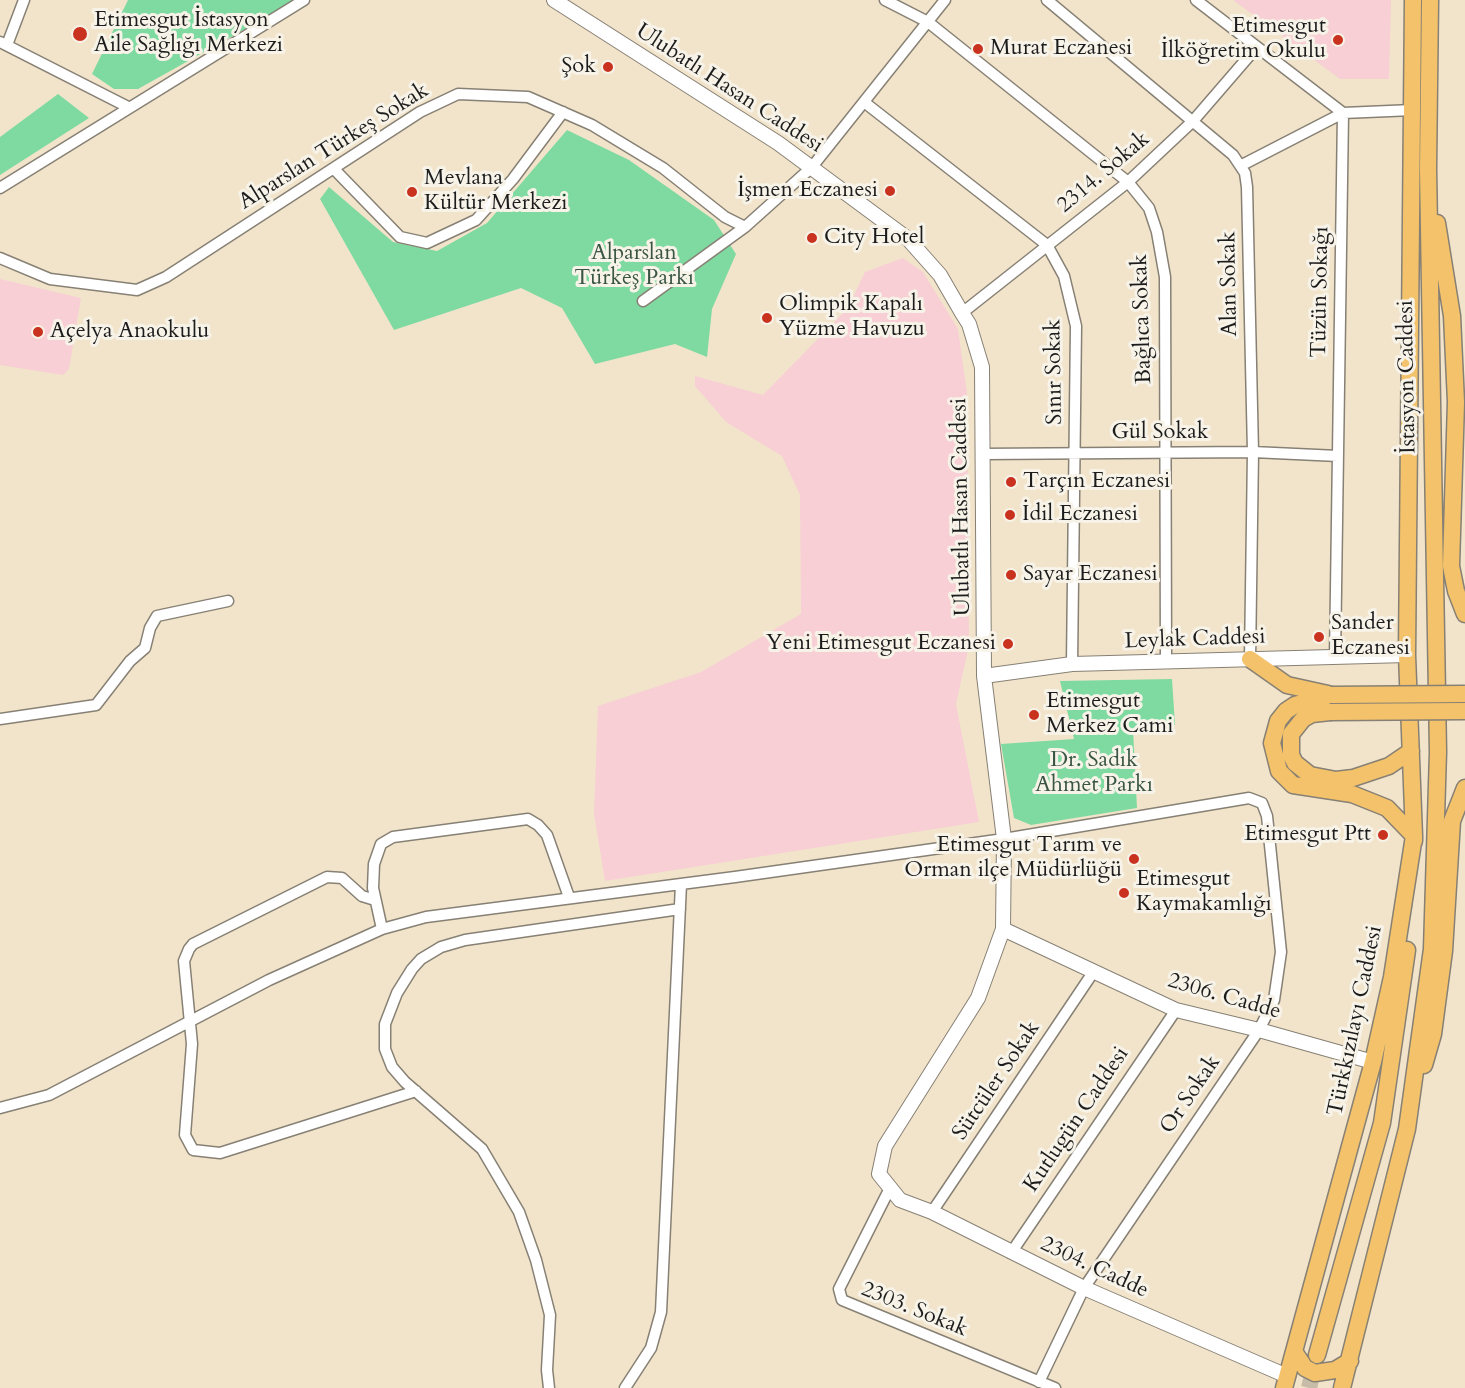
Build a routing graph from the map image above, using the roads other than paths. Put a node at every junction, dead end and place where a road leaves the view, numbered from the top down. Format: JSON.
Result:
{"nodes":[{"id":1,"x":24,"y":0,"type":"edge"},
{"id":2,"x":304,"y":0,"type":"edge"},
{"id":3,"x":555,"y":0,"type":"edge"},
{"id":4,"x":885,"y":0,"type":"edge"},
{"id":5,"x":945,"y":0,"type":"edge"},
{"id":6,"x":1047,"y":0,"type":"edge"},
{"id":7,"x":1196,"y":0,"type":"edge"},
{"id":8,"x":1413,"y":0,"type":"edge"},
{"id":9,"x":1430,"y":0,"type":"edge"},
{"id":10,"x":928,"y":22,"type":"junction"},
{"id":11,"x":3,"y":43,"type":"edge"},
{"id":12,"x":1256,"y":48,"type":"junction"},
{"id":13,"x":864,"y":102,"type":"junction"},
{"id":14,"x":128,"y":107,"type":"junction"},
{"id":15,"x":1413,"y":110,"type":"junction"},
{"id":16,"x":563,"y":112,"type":"junction"},
{"id":17,"x":1343,"y":113,"type":"junction"},
{"id":18,"x":1193,"y":121,"type":"junction"},
{"id":19,"x":1242,"y":165,"type":"junction"},
{"id":20,"x":812,"y":167,"type":"junction"},
{"id":21,"x":334,"y":169,"type":"junction"},
{"id":22,"x":1428,"y":169,"type":"junction"},
{"id":23,"x":1128,"y":182,"type":"junction"},
{"id":24,"x":0,"y":188,"type":"edge"},
{"id":25,"x":745,"y":227,"type":"junction"},
{"id":26,"x":1047,"y":245,"type":"junction"},
{"id":27,"x":0,"y":258,"type":"edge"},
{"id":28,"x":643,"y":301,"type":"dead end"},
{"id":29,"x":962,"y":313,"type":"junction"},
{"id":30,"x":1166,"y":452,"type":"junction"},
{"id":31,"x":1253,"y":452,"type":"junction"},
{"id":32,"x":1075,"y":453,"type":"junction"},
{"id":33,"x":982,"y":454,"type":"junction"},
{"id":34,"x":1338,"y":456,"type":"junction"},
{"id":35,"x":228,"y":601,"type":"dead end"},
{"id":36,"x":1465,"y":614,"type":"edge"},
{"id":37,"x":1407,"y":655,"type":"junction"},
{"id":38,"x":1335,"y":657,"type":"junction"},
{"id":39,"x":1250,"y":659,"type":"junction"},
{"id":40,"x":1166,"y":661,"type":"junction"},
{"id":41,"x":1072,"y":664,"type":"junction"},
{"id":42,"x":984,"y":676,"type":"junction"},
{"id":43,"x":1465,"y":694,"type":"edge"},
{"id":44,"x":1331,"y":703,"type":"junction"},
{"id":45,"x":1465,"y":711,"type":"edge"},
{"id":46,"x":0,"y":719,"type":"edge"},
{"id":47,"x":1411,"y":751,"type":"junction"},
{"id":48,"x":1465,"y":788,"type":"edge"},
{"id":49,"x":1414,"y":836,"type":"junction"},
{"id":50,"x":1004,"y":839,"type":"junction"},
{"id":51,"x":681,"y":884,"type":"junction"},
{"id":52,"x":569,"y":897,"type":"junction"},
{"id":53,"x":375,"y":900,"type":"junction"},
{"id":54,"x":680,"y":909,"type":"junction"},
{"id":55,"x":1003,"y":928,"type":"junction"},
{"id":56,"x":382,"y":929,"type":"junction"},
{"id":57,"x":1094,"y":971,"type":"junction"},
{"id":58,"x":1176,"y":1010,"type":"junction"},
{"id":59,"x":190,"y":1020,"type":"junction"},
{"id":60,"x":1259,"y":1030,"type":"junction"},
{"id":61,"x":1373,"y":1062,"type":"junction"},
{"id":62,"x":416,"y":1091,"type":"junction"},
{"id":63,"x":0,"y":1108,"type":"edge"},
{"id":64,"x":1407,"y":1129,"type":"junction"},
{"id":65,"x":890,"y":1188,"type":"junction"},
{"id":66,"x":932,"y":1212,"type":"junction"},
{"id":67,"x":1011,"y":1253,"type":"junction"},
{"id":68,"x":1084,"y":1288,"type":"junction"},
{"id":69,"x":1295,"y":1353,"type":"junction"},
{"id":70,"x":1317,"y":1355,"type":"tunnel mouth"},
{"id":71,"x":1350,"y":1361,"type":"junction"},
{"id":72,"x":1040,"y":1382,"type":"junction"},
{"id":73,"x":1290,"y":1384,"type":"edge"},
{"id":74,"x":549,"y":1388,"type":"edge"},
{"id":75,"x":625,"y":1388,"type":"edge"},
{"id":76,"x":1055,"y":1388,"type":"edge"},
{"id":77,"x":1342,"y":1388,"type":"edge"}],
"edges":[{"from":1,"to":11,"type":"street"},
{"from":2,"to":14,"type":"street"},
{"from":3,"to":20,"type":"street","name":"Ulubatlı Hasan Caddesi"},
{"from":4,"to":10,"type":"street","name":"Bağlıca Sokak"},
{"from":5,"to":10,"type":"street"},
{"from":6,"to":18,"type":"street"},
{"from":7,"to":12,"type":"street"},
{"from":8,"to":15,"type":"main road","name":"İstasyon Caddesi"},
{"from":9,"to":22,"type":"main road","name":"İstasyon Caddesi"},
{"from":10,"to":13,"type":"street"},
{"from":10,"to":23,"type":"street","name":"Bağlıca Sokak"},
{"from":11,"to":14,"type":"street"},
{"from":12,"to":17,"type":"street"},
{"from":12,"to":18,"type":"street","name":"2314. Sokak"},
{"from":13,"to":20,"type":"street"},
{"from":13,"to":26,"type":"street","name":"Sınır Sokak"},
{"from":14,"to":24,"type":"street"},
{"from":15,"to":17,"type":"street"},
{"from":15,"to":37,"type":"main road","name":"İstasyon Caddesi"},
{"from":16,"to":21,"type":"street","name":"Alparslan Türkeş Sokak"},
{"from":16,"to":21,"type":"street"},
{"from":16,"to":25,"type":"street","name":"Alparslan Türkeş Sokak"},
{"from":17,"to":19,"type":"street"},
{"from":17,"to":34,"type":"street","name":"Tüzün Sokağı"},
{"from":18,"to":19,"type":"street"},
{"from":18,"to":23,"type":"street","name":"2314. Sokak"},
{"from":19,"to":31,"type":"street","name":"Alan Sokak"},
{"from":20,"to":25,"type":"street"},
{"from":20,"to":29,"type":"street","name":"Ulubatlı Hasan Caddesi"},
{"from":21,"to":27,"type":"street","name":"Alparslan Türkeş Sokak"},
{"from":22,"to":36,"type":"main road"},
{"from":22,"to":64,"type":"main road","name":"İstasyon Caddesi"},
{"from":23,"to":26,"type":"street","name":"2314. Sokak"},
{"from":23,"to":30,"type":"street","name":"Bağlıca Sokak"},
{"from":25,"to":28,"type":"street"},
{"from":26,"to":29,"type":"street","name":"2314. Sokak"},
{"from":26,"to":32,"type":"street","name":"Sınır Sokak"},
{"from":29,"to":33,"type":"street","name":"Ulubatlı Hasan Caddesi"},
{"from":30,"to":31,"type":"street","name":"Gül Sokak"},
{"from":30,"to":32,"type":"street","name":"Gül Sokak"},
{"from":30,"to":40,"type":"street","name":"Bağlıca Sokak"},
{"from":31,"to":34,"type":"street","name":"Gül Sokak"},
{"from":31,"to":39,"type":"street","name":"Alan Sokak"},
{"from":32,"to":33,"type":"street","name":"Gül Sokak"},
{"from":32,"to":41,"type":"street","name":"Sınır Sokak"},
{"from":33,"to":42,"type":"street","name":"Ulubatlı Hasan Caddesi"},
{"from":34,"to":38,"type":"street","name":"Tüzün Sokağı"},
{"from":35,"to":46,"type":"street"},
{"from":37,"to":38,"type":"street","name":"Leylak Caddesi"},
{"from":37,"to":47,"type":"main road","name":"Türkkızılayı Caddesi"},
{"from":38,"to":39,"type":"street","name":"Leylak Caddesi"},
{"from":39,"to":40,"type":"street","name":"Leylak Caddesi"},
{"from":39,"to":44,"type":"main road"},
{"from":40,"to":41,"type":"street","name":"Leylak Caddesi"},
{"from":41,"to":42,"type":"street","name":"Leylak Caddesi"},
{"from":42,"to":50,"type":"street","name":"Ulubatlı Hasan Caddesi"},
{"from":43,"to":44,"type":"main road","bridge":true},
{"from":44,"to":45,"type":"main road","bridge":true},
{"from":44,"to":47,"type":"main road"},
{"from":44,"to":49,"type":"main road"},
{"from":47,"to":49,"type":"main road","name":"Türkkızılayı Caddesi"},
{"from":48,"to":64,"type":"main road"},
{"from":49,"to":61,"type":"main road","name":"Türkkızılayı Caddesi"},
{"from":49,"to":70,"type":"main road"},
{"from":50,"to":51,"type":"street"},
{"from":50,"to":55,"type":"street","name":"Ulubatlı Hasan Caddesi"},
{"from":50,"to":60,"type":"street","name":"Or Sokak"},
{"from":51,"to":52,"type":"street"},
{"from":51,"to":54,"type":"street"},
{"from":52,"to":53,"type":"street"},
{"from":52,"to":56,"type":"street"},
{"from":53,"to":56,"type":"street"},
{"from":53,"to":59,"type":"street"},
{"from":54,"to":62,"type":"street"},
{"from":54,"to":75,"type":"street"},
{"from":55,"to":57,"type":"street","name":"2306. Cadde"},
{"from":55,"to":65,"type":"street","name":"Ulubatlı Hasan Caddesi"},
{"from":56,"to":59,"type":"street"},
{"from":57,"to":58,"type":"street","name":"2306. Cadde"},
{"from":57,"to":66,"type":"street","name":"Sütcüler Sokak"},
{"from":58,"to":60,"type":"street","name":"2306. Cadde"},
{"from":58,"to":67,"type":"street","name":"Kutlugün Caddesi"},
{"from":59,"to":62,"type":"street"},
{"from":59,"to":63,"type":"street"},
{"from":60,"to":61,"type":"street","name":"2306. Cadde"},
{"from":60,"to":68,"type":"street","name":"Or Sokak"},
{"from":61,"to":69,"type":"main road","name":"Türkkızılayı Caddesi"},
{"from":62,"to":74,"type":"street"},
{"from":64,"to":71,"type":"main road"},
{"from":65,"to":66,"type":"street","name":"2304. Cadde"},
{"from":65,"to":72,"type":"street","name":"2303. Sokak"},
{"from":66,"to":67,"type":"street","name":"2304. Cadde"},
{"from":67,"to":68,"type":"street","name":"2304. Cadde"},
{"from":68,"to":72,"type":"street","name":"Or Sokak"},
{"from":68,"to":73,"type":"street","name":"2304. Cadde"},
{"from":69,"to":71,"type":"main road"},
{"from":69,"to":73,"type":"main road","name":"Türkkızılayı Caddesi"},
{"from":71,"to":77,"type":"main road"},
{"from":72,"to":76,"type":"street","name":"2303. Sokak"}]}
